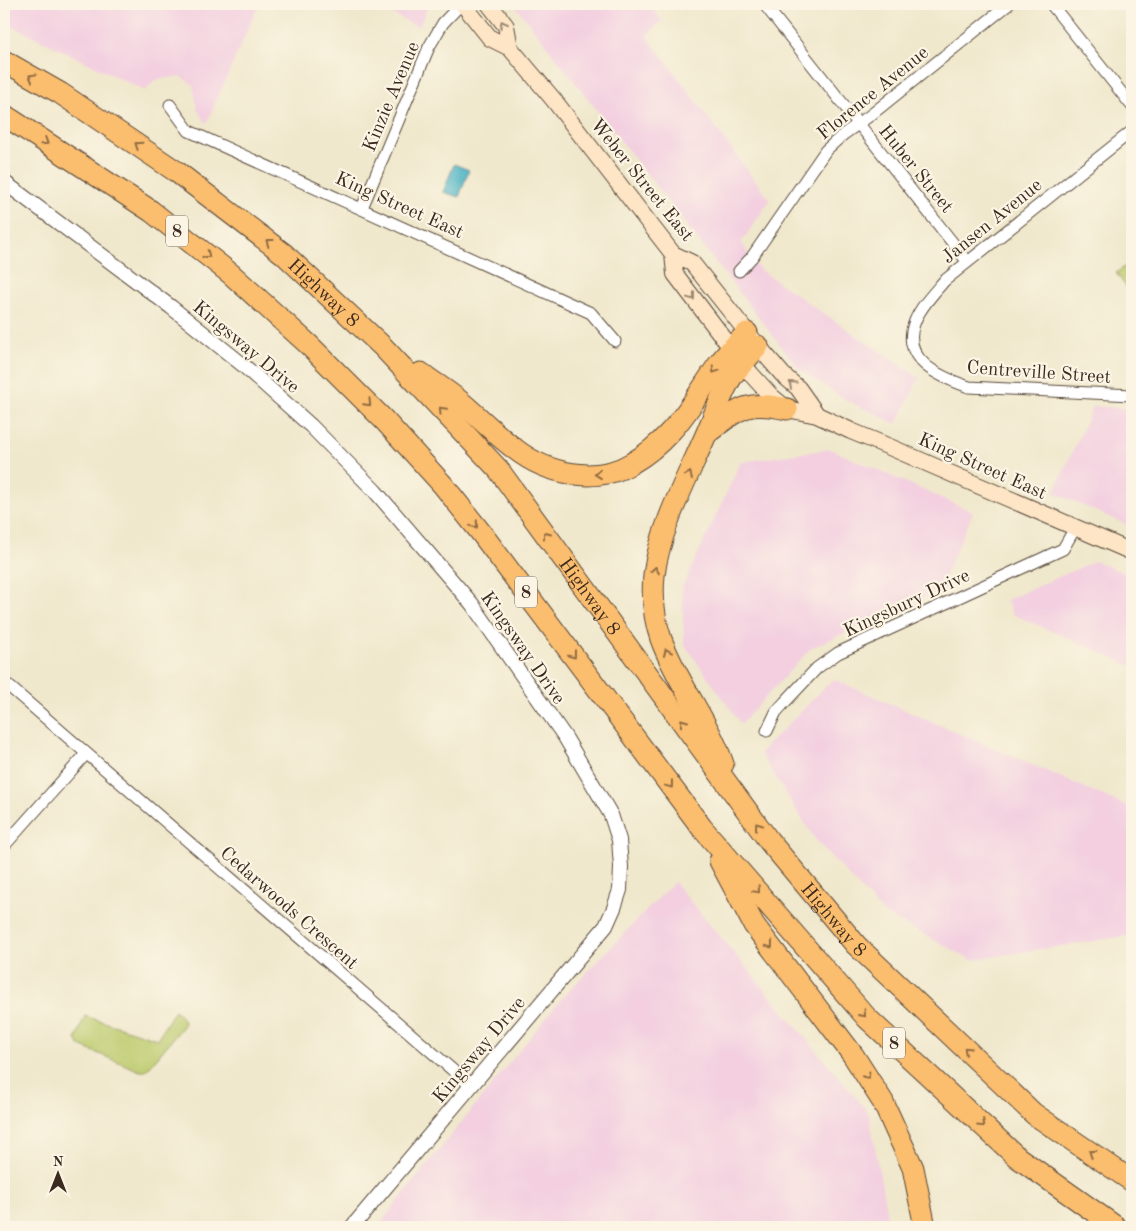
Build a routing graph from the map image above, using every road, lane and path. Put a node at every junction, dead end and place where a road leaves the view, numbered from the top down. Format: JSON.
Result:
{"nodes":[{"id":1,"x":462,"y":4,"type":"edge"},
{"id":2,"x":489,"y":4,"type":"edge"},
{"id":3,"x":764,"y":4,"type":"edge"},
{"id":4,"x":1009,"y":4,"type":"edge"},
{"id":5,"x":1051,"y":4,"type":"edge"},
{"id":6,"x":510,"y":48,"type":"junction"},
{"id":7,"x":4,"y":61,"type":"edge"},
{"id":8,"x":170,"y":105,"type":"dead end"},
{"id":9,"x":1132,"y":106,"type":"edge"},
{"id":10,"x":4,"y":115,"type":"edge"},
{"id":11,"x":859,"y":124,"type":"junction"},
{"id":12,"x":1132,"y":131,"type":"edge"},
{"id":13,"x":4,"y":182,"type":"edge"},
{"id":14,"x":362,"y":208,"type":"junction"},
{"id":15,"x":673,"y":254,"type":"junction"},
{"id":16,"x":967,"y":261,"type":"junction"},
{"id":17,"x":739,"y":271,"type":"dead end"},
{"id":18,"x":752,"y":340,"type":"junction"},
{"id":19,"x":615,"y":341,"type":"dead end"},
{"id":20,"x":382,"y":346,"type":"junction"},
{"id":21,"x":737,"y":356,"type":"junction"},
{"id":22,"x":920,"y":360,"type":"joint"},
{"id":23,"x":1132,"y":395,"type":"edge"},
{"id":24,"x":787,"y":408,"type":"junction"},
{"id":25,"x":817,"y":416,"type":"junction"},
{"id":26,"x":708,"y":432,"type":"junction"},
{"id":27,"x":1075,"y":528,"type":"junction"},
{"id":28,"x":1132,"y":552,"type":"edge"},
{"id":29,"x":4,"y":682,"type":"edge"},
{"id":30,"x":767,"y":731,"type":"dead end"},
{"id":31,"x":86,"y":754,"type":"junction"},
{"id":32,"x":733,"y":790,"type":"junction"},
{"id":33,"x":702,"y":828,"type":"junction"},
{"id":34,"x":4,"y":846,"type":"edge"},
{"id":35,"x":471,"y":1086,"type":"junction"},
{"id":36,"x":1132,"y":1181,"type":"edge"},
{"id":37,"x":352,"y":1227,"type":"edge"},
{"id":38,"x":924,"y":1227,"type":"edge"},
{"id":39,"x":1116,"y":1227,"type":"edge"}],
"edges":[{"from":1,"to":6,"type":"main road","name":"Weber Street East"},
{"from":1,"to":14,"type":"street","name":"Kinzie Avenue"},
{"from":6,"to":2,"type":"main road","name":"Weber Street East","one_way":true},
{"from":3,"to":11,"type":"street","name":"Huber Street"},
{"from":4,"to":11,"type":"street","name":"Florence Avenue"},
{"from":5,"to":9,"type":"street"},
{"from":6,"to":15,"type":"main road","name":"Weber Street East"},
{"from":20,"to":7,"type":"highway","name":"Highway 8","number":"8","one_way":true},
{"from":8,"to":14,"type":"street","name":"King Street East"},
{"from":10,"to":33,"type":"highway","number":"8","one_way":true},
{"from":11,"to":16,"type":"street","name":"Huber Street"},
{"from":11,"to":17,"type":"street","name":"Florence Avenue"},
{"from":12,"to":16,"type":"street","name":"Jansen Avenue"},
{"from":13,"to":35,"type":"street","name":"Kingsway Drive"},
{"from":14,"to":19,"type":"street","name":"King Street East"},
{"from":15,"to":18,"type":"main road","name":"Weber Street East"},
{"from":15,"to":21,"type":"main road","name":"King Street East","one_way":true},
{"from":16,"to":22,"type":"street","name":"Jansen Avenue"},
{"from":18,"to":21,"type":"highway"},
{"from":25,"to":18,"type":"main road","one_way":true},
{"from":21,"to":20,"type":"highway","one_way":true},
{"from":32,"to":20,"type":"highway","name":"Highway 8","number":"8","one_way":true},
{"from":21,"to":24,"type":"main road","name":"King Street East"},
{"from":21,"to":26,"type":"highway"},
{"from":22,"to":23,"type":"street","name":"Centreville Street"},
{"from":24,"to":25,"type":"main road","name":"King Street East"},
{"from":24,"to":26,"type":"highway"},
{"from":25,"to":27,"type":"main road","name":"King Street East"},
{"from":32,"to":26,"type":"highway","one_way":true},
{"from":27,"to":28,"type":"main road","name":"King Street East"},
{"from":27,"to":30,"type":"street","name":"Kingsbury Drive"},
{"from":29,"to":31,"type":"street","name":"Cedarwoods Crescent"},
{"from":31,"to":34,"type":"street"},
{"from":31,"to":35,"type":"street","name":"Cedarwoods Crescent"},
{"from":36,"to":32,"type":"highway","name":"Highway 8","number":"8","one_way":true},
{"from":33,"to":38,"type":"highway","one_way":true},
{"from":33,"to":39,"type":"highway","number":"8","one_way":true},
{"from":35,"to":37,"type":"street","name":"Kingsway Drive"}]}
